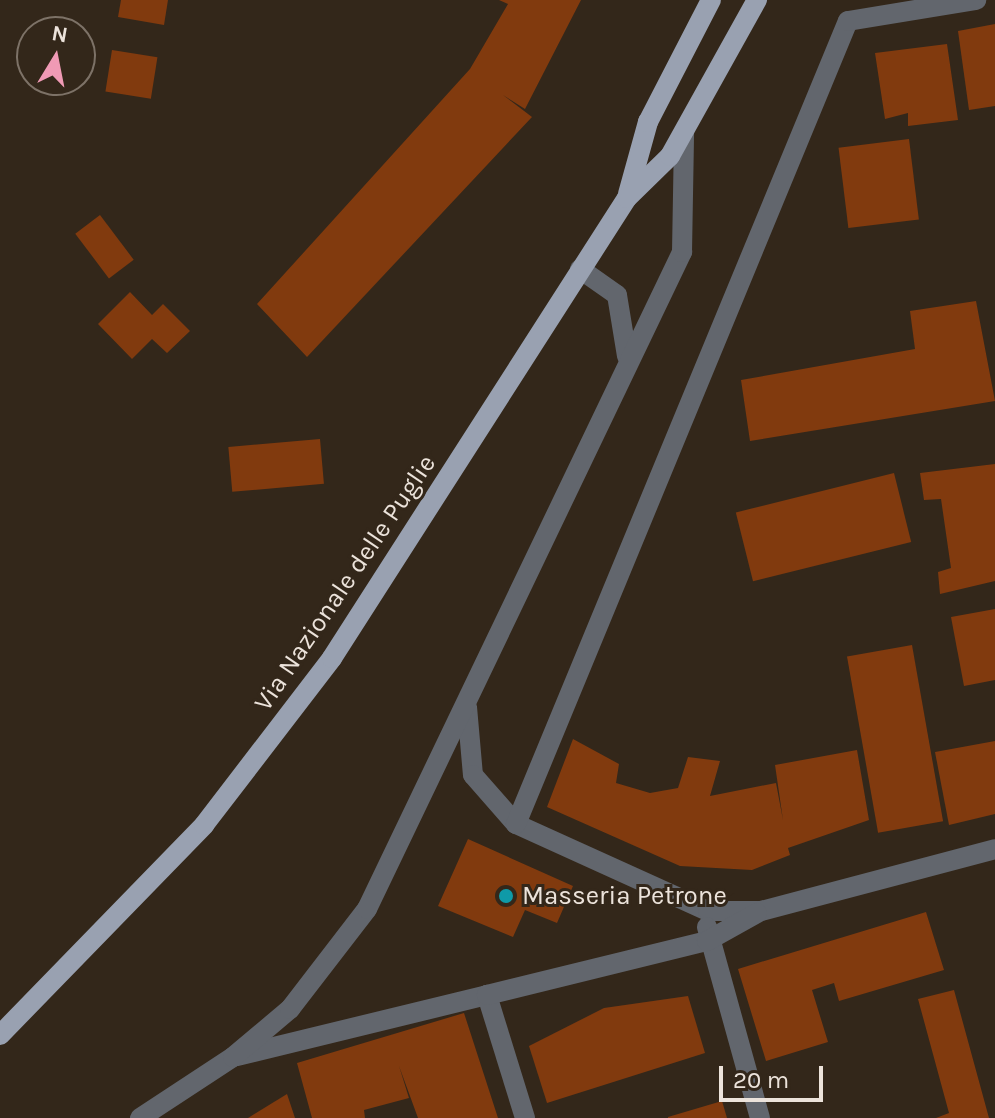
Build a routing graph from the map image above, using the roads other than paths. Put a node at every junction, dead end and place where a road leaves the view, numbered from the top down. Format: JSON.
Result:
{"nodes":[{"id":1,"x":711,"y":0,"type":"edge"},
{"id":2,"x":757,"y":0,"type":"edge"},
{"id":3,"x":976,"y":0,"type":"edge"},
{"id":4,"x":684,"y":132,"type":"junction"},
{"id":5,"x":627,"y":198,"type":"junction"},
{"id":6,"x":580,"y":269,"type":"junction"},
{"id":7,"x":627,"y":361,"type":"junction"},
{"id":8,"x":467,"y":707,"type":"junction"},
{"id":9,"x":516,"y":824,"type":"junction"},
{"id":10,"x":995,"y":849,"type":"edge"},
{"id":11,"x":708,"y":911,"type":"junction"},
{"id":12,"x":761,"y":911,"type":"junction"},
{"id":13,"x":707,"y":941,"type":"junction"},
{"id":14,"x":487,"y":995,"type":"junction"},
{"id":15,"x":0,"y":1035,"type":"edge"},
{"id":16,"x":233,"y":1057,"type":"junction"},
{"id":17,"x":140,"y":1118,"type":"edge"},
{"id":18,"x":525,"y":1118,"type":"edge"},
{"id":19,"x":760,"y":1118,"type":"edge"}],
"edges":[{"from":1,"to":5,"type":"main road","name":"Via Nazionale delle Puglie"},
{"from":2,"to":4,"type":"main road","name":"Via Nazionale delle Puglie"},
{"from":3,"to":9,"type":"street"},
{"from":4,"to":5,"type":"main road","name":"Via Nazionale delle Puglie"},
{"from":4,"to":7,"type":"street"},
{"from":5,"to":6,"type":"main road","name":"Via Nazionale delle Puglie"},
{"from":6,"to":7,"type":"street"},
{"from":6,"to":15,"type":"main road","name":"Via Nazionale delle Puglie"},
{"from":7,"to":8,"type":"street"},
{"from":8,"to":9,"type":"street"},
{"from":8,"to":16,"type":"street"},
{"from":9,"to":11,"type":"street"},
{"from":10,"to":12,"type":"street"},
{"from":11,"to":12,"type":"street"},
{"from":11,"to":13,"type":"street"},
{"from":12,"to":13,"type":"street"},
{"from":13,"to":14,"type":"street"},
{"from":13,"to":19,"type":"street"},
{"from":14,"to":16,"type":"street"},
{"from":14,"to":18,"type":"street"},
{"from":16,"to":17,"type":"street"}]}
